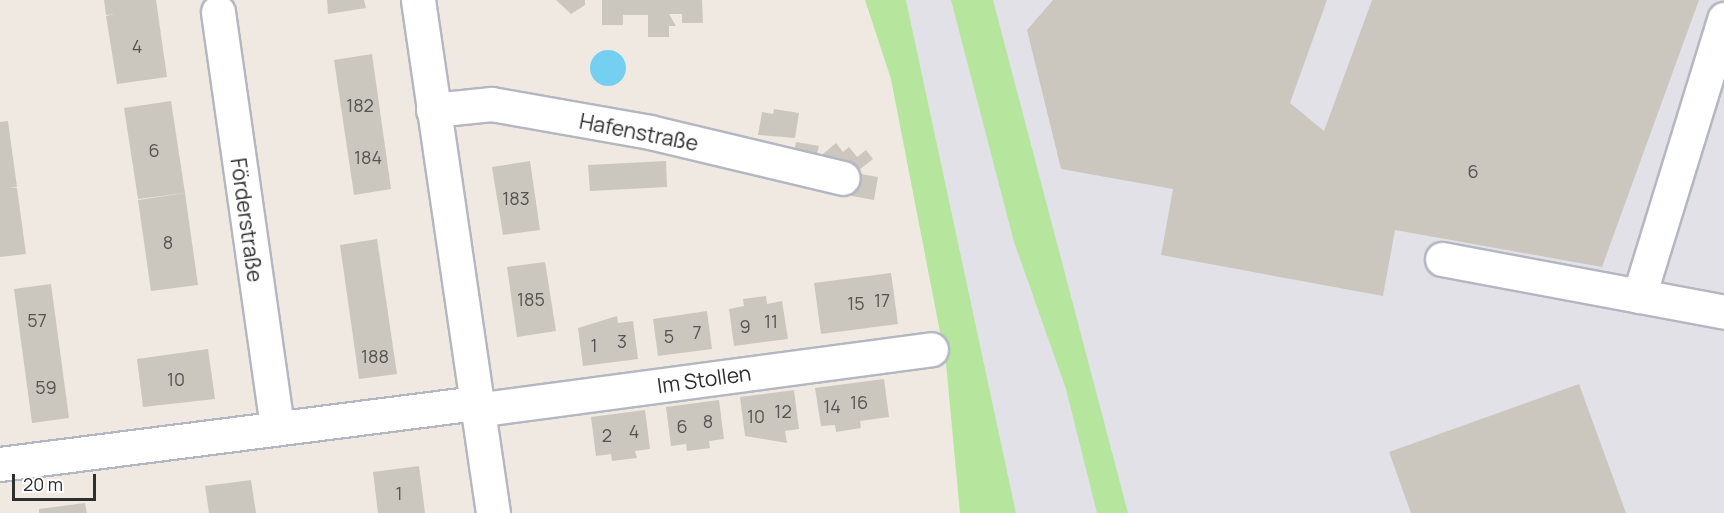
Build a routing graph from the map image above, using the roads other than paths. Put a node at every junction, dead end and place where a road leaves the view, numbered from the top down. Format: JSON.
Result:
{"nodes":[{"id":1,"x":418,"y":0,"type":"edge"},
{"id":2,"x":219,"y":12,"type":"dead end"},
{"id":3,"x":1724,"y":19,"type":"edge"},
{"id":4,"x":433,"y":110,"type":"junction"},
{"id":5,"x":843,"y":178,"type":"dead end"},
{"id":6,"x":1442,"y":259,"type":"dead end"},
{"id":7,"x":1639,"y":296,"type":"junction"},
{"id":8,"x":1724,"y":312,"type":"edge"},
{"id":9,"x":931,"y":349,"type":"dead end"},
{"id":10,"x":476,"y":406,"type":"junction"},
{"id":11,"x":277,"y":428,"type":"junction"},
{"id":12,"x":0,"y":464,"type":"edge"},
{"id":13,"x":493,"y":513,"type":"edge"}],
"edges":[{"from":1,"to":4,"type":"street"},
{"from":2,"to":11,"type":"street","name":"Förderstraße"},
{"from":3,"to":7,"type":"street"},
{"from":4,"to":5,"type":"street","name":"Hafenstraße"},
{"from":4,"to":10,"type":"street"},
{"from":6,"to":7,"type":"street"},
{"from":7,"to":8,"type":"street"},
{"from":9,"to":10,"type":"street","name":"Im Stollen"},
{"from":10,"to":11,"type":"street"},
{"from":10,"to":13,"type":"street"},
{"from":11,"to":12,"type":"street"}]}
